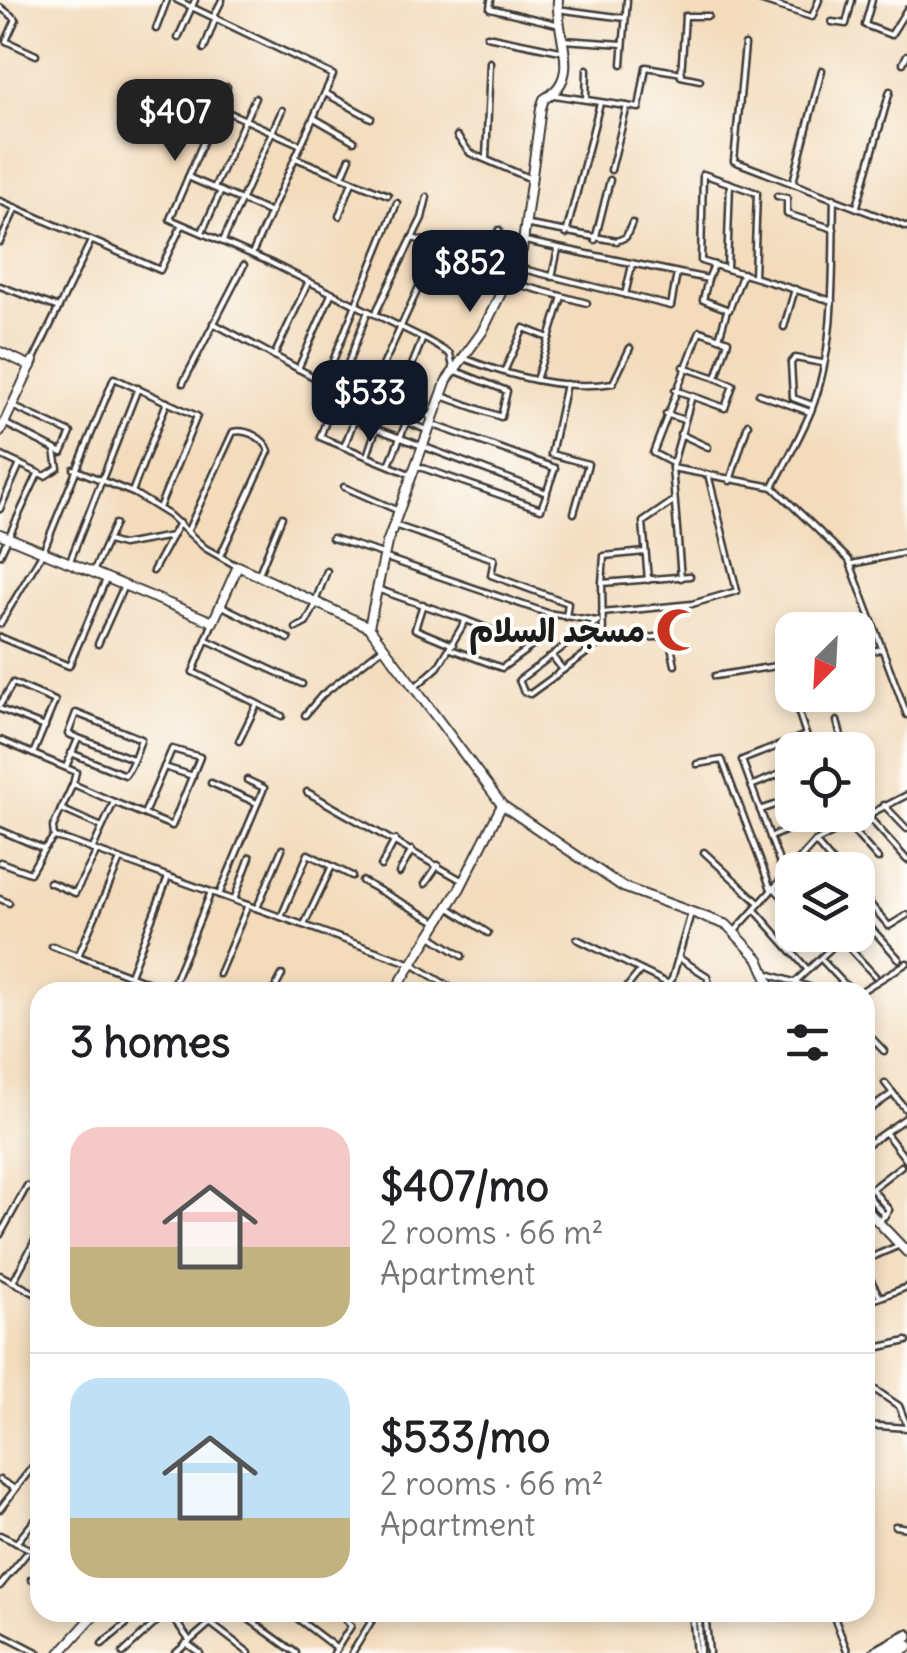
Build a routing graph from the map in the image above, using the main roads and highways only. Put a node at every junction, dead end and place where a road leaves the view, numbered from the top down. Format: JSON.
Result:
{"nodes":[{"id":1,"x":907,"y":1636,"type":"edge"},
{"id":2,"x":907,"y":1646,"type":"edge"},
{"id":3,"x":876,"y":1653,"type":"edge"},
{"id":4,"x":894,"y":1653,"type":"edge"}],
"edges":[{"from":1,"to":3,"type":"highway"},
{"from":2,"to":4,"type":"highway"}]}
